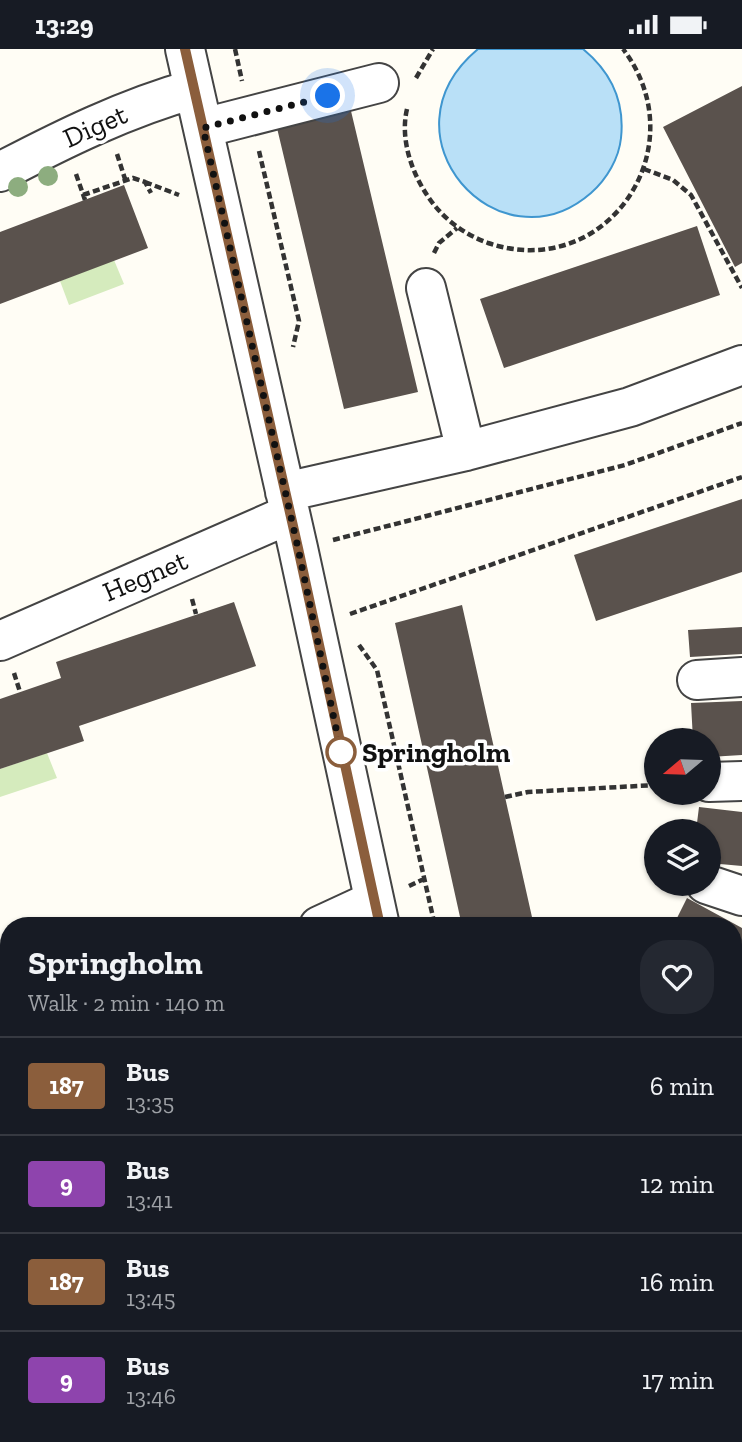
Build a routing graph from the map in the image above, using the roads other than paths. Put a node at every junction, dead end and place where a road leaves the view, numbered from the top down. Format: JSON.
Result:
{"nodes":[{"id":1,"x":185,"y":49,"type":"edge"},
{"id":2,"x":194,"y":89,"type":"junction"},
{"id":3,"x":399,"y":92,"type":"road end"},
{"id":4,"x":203,"y":128,"type":"junction"},
{"id":5,"x":0,"y":172,"type":"edge"},
{"id":6,"x":426,"y":288,"type":"dead end"},
{"id":7,"x":742,"y":365,"type":"edge"},
{"id":8,"x":466,"y":451,"type":"junction"},
{"id":9,"x":291,"y":518,"type":"junction"},
{"id":10,"x":0,"y":641,"type":"edge"},
{"id":11,"x":742,"y":677,"type":"edge"},
{"id":12,"x":697,"y":680,"type":"dead end"},
{"id":13,"x":742,"y":781,"type":"edge"},
{"id":14,"x":721,"y":782,"type":"edge"},
{"id":15,"x":721,"y":889,"type":"edge"},
{"id":16,"x":742,"y":896,"type":"edge"},
{"id":17,"x":377,"y":913,"type":"edge"},
{"id":18,"x":359,"y":917,"type":"edge"}],
"edges":[{"from":1,"to":2,"type":"street"},
{"from":2,"to":4,"type":"street"},
{"from":2,"to":5,"type":"street","name":"Diget"},
{"from":3,"to":4,"type":"street"},
{"from":4,"to":9,"type":"street"},
{"from":6,"to":8,"type":"street"},
{"from":7,"to":8,"type":"street"},
{"from":8,"to":9,"type":"street"},
{"from":9,"to":10,"type":"street","name":"Hegnet"},
{"from":9,"to":17,"type":"street"},
{"from":11,"to":12,"type":"street"},
{"from":13,"to":14,"type":"street"},
{"from":15,"to":16,"type":"street"},
{"from":17,"to":18,"type":"street"}]}
